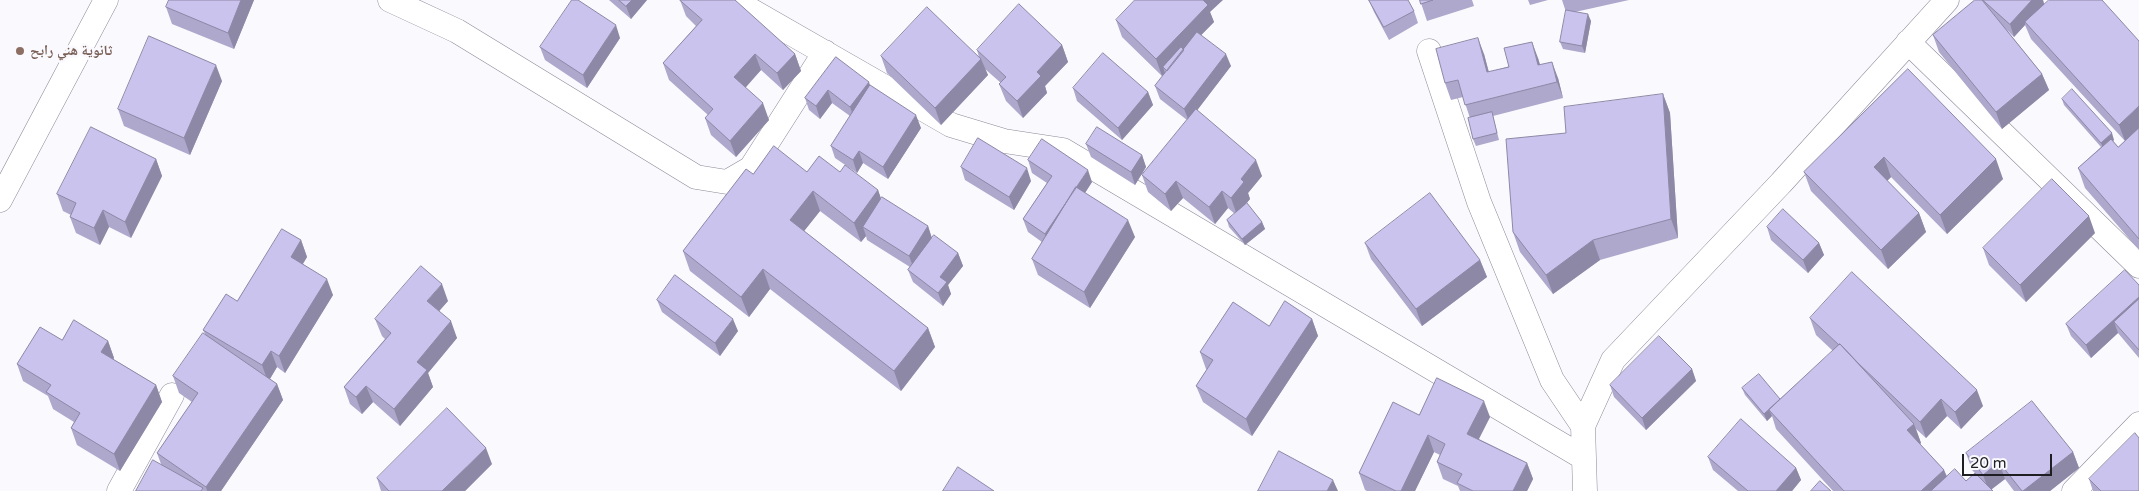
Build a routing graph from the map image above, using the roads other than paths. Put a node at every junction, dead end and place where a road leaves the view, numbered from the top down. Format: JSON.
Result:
{"nodes":[{"id":1,"x":106,"y":0,"type":"edge"},
{"id":2,"x":390,"y":0,"type":"edge"},
{"id":3,"x":733,"y":0,"type":"edge"},
{"id":4,"x":1947,"y":0,"type":"edge"},
{"id":5,"x":1908,"y":42,"type":"junction"},
{"id":6,"x":1429,"y":51,"type":"dead end"},
{"id":7,"x":825,"y":52,"type":"junction"},
{"id":8,"x":0,"y":200,"type":"edge"},
{"id":9,"x":2139,"y":266,"type":"edge"},
{"id":10,"x":172,"y":395,"type":"edge"},
{"id":11,"x":2139,"y":424,"type":"edge"},
{"id":12,"x":1583,"y":426,"type":"junction"},
{"id":13,"x":1584,"y":458,"type":"junction"},
{"id":14,"x":119,"y":491,"type":"edge"},
{"id":15,"x":1585,"y":491,"type":"edge"},
{"id":16,"x":2074,"y":491,"type":"edge"}],
"edges":[{"from":1,"to":8,"type":"street"},
{"from":2,"to":7,"type":"street"},
{"from":3,"to":7,"type":"street"},
{"from":4,"to":5,"type":"street"},
{"from":5,"to":9,"type":"street"},
{"from":5,"to":12,"type":"street"},
{"from":6,"to":12,"type":"street"},
{"from":7,"to":13,"type":"street"},
{"from":10,"to":14,"type":"street"},
{"from":11,"to":16,"type":"street"},
{"from":12,"to":13,"type":"street"},
{"from":13,"to":15,"type":"street"}]}
